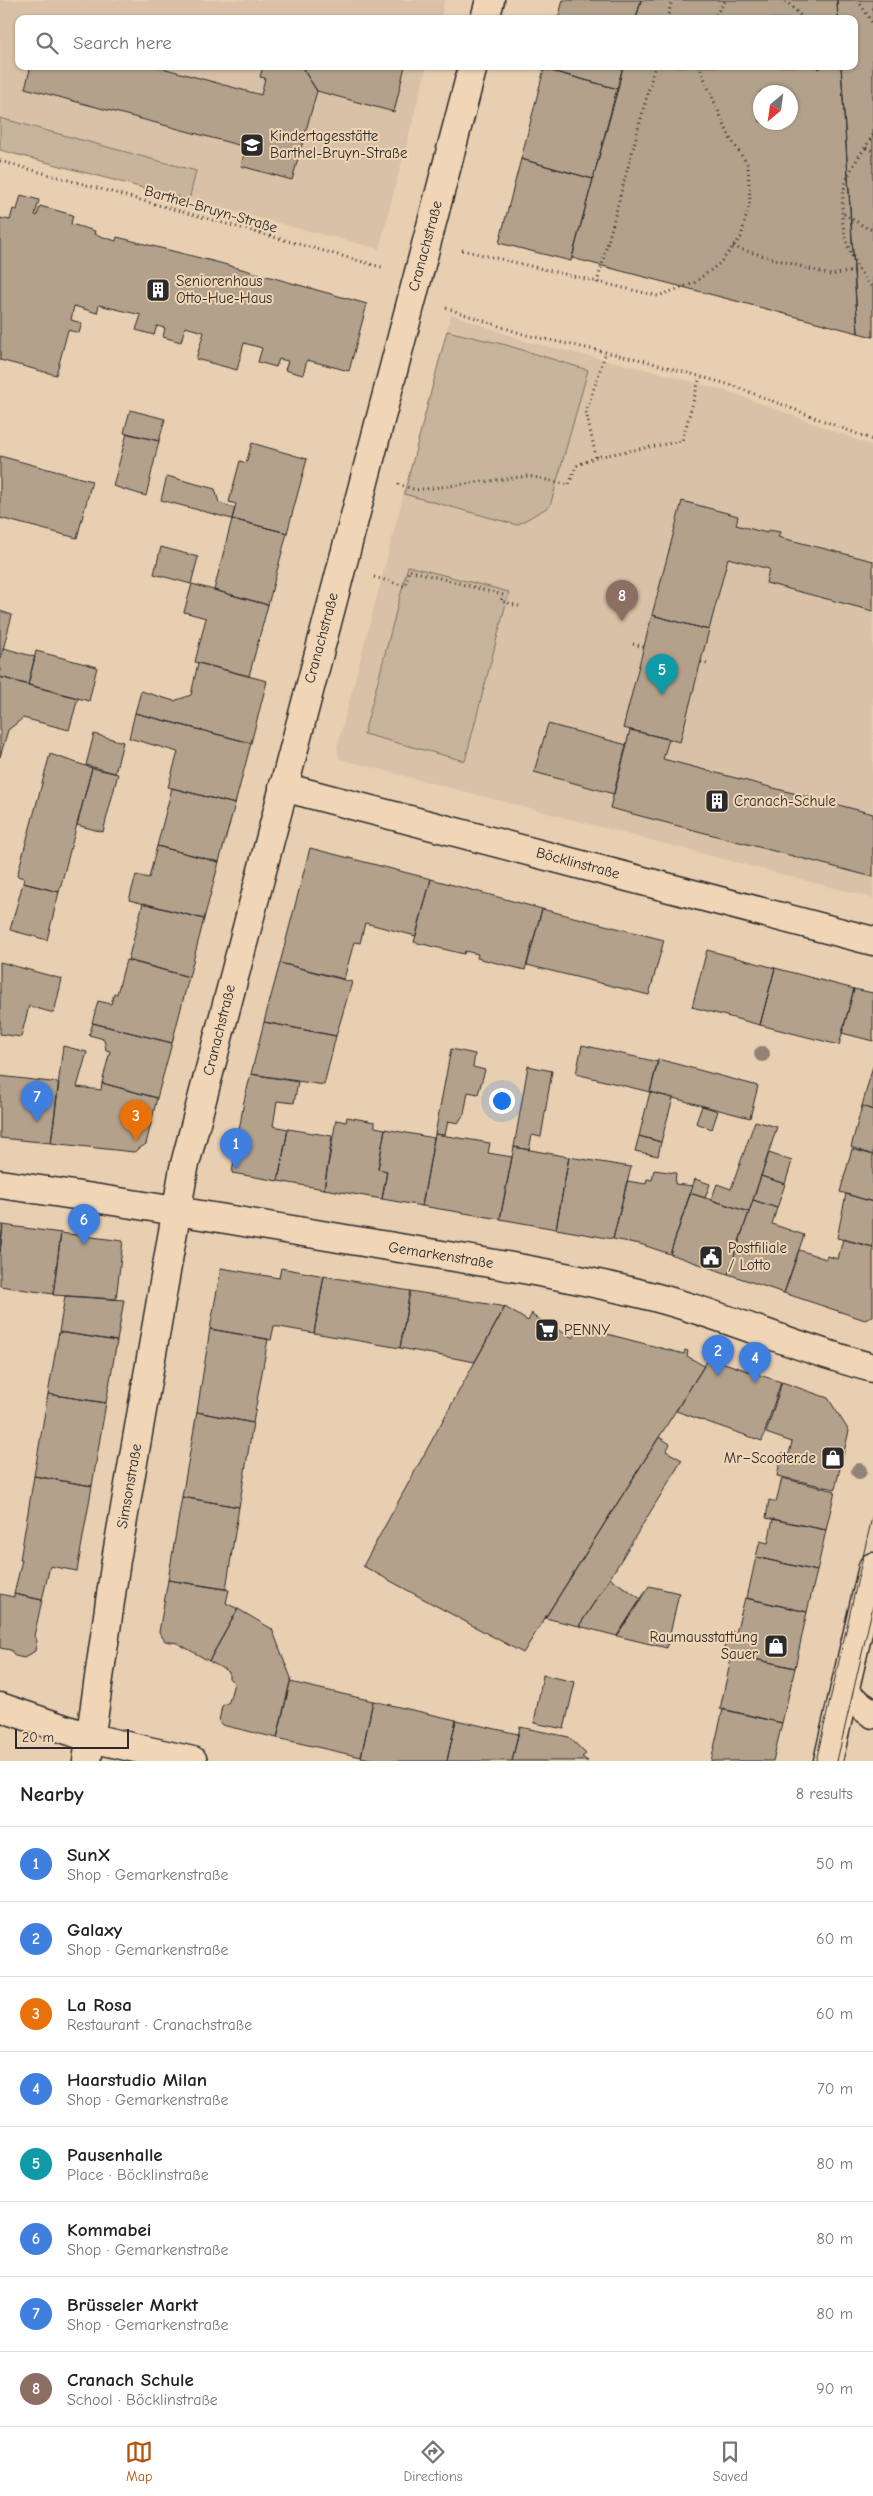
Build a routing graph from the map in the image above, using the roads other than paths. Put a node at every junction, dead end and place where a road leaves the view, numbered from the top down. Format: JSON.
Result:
{"nodes":[{"id":1,"x":490,"y":0,"type":"edge"},
{"id":2,"x":486,"y":15,"type":"edge"},
{"id":3,"x":472,"y":70,"type":"edge"},
{"id":4,"x":283,"y":787,"type":"junction"},
{"id":5,"x":873,"y":941,"type":"edge"},
{"id":6,"x":0,"y":1184,"type":"edge"},
{"id":7,"x":175,"y":1211,"type":"junction"},
{"id":8,"x":873,"y":1368,"type":"edge"},
{"id":9,"x":873,"y":1568,"type":"edge"},
{"id":10,"x":844,"y":1694,"type":"junction"},
{"id":11,"x":0,"y":1707,"type":"edge"},
{"id":12,"x":873,"y":1714,"type":"edge"},
{"id":13,"x":89,"y":1750,"type":"edge"},
{"id":14,"x":193,"y":1761,"type":"edge"},
{"id":15,"x":828,"y":1761,"type":"edge"}],
"edges":[{"from":1,"to":2,"type":"street"},
{"from":3,"to":4,"type":"street","name":"Cranachstraße"},
{"from":4,"to":5,"type":"street","name":"Böcklinstraße"},
{"from":4,"to":7,"type":"street","name":"Cranachstraße"},
{"from":6,"to":7,"type":"street","name":"Gemarkenstraße"},
{"from":7,"to":8,"type":"street","name":"Gemarkenstraße"},
{"from":7,"to":13,"type":"street","name":"Simsonstraße"},
{"from":9,"to":10,"type":"street"},
{"from":10,"to":12,"type":"street"},
{"from":10,"to":15,"type":"street"},
{"from":11,"to":13,"type":"street"},
{"from":13,"to":14,"type":"street"}]}
